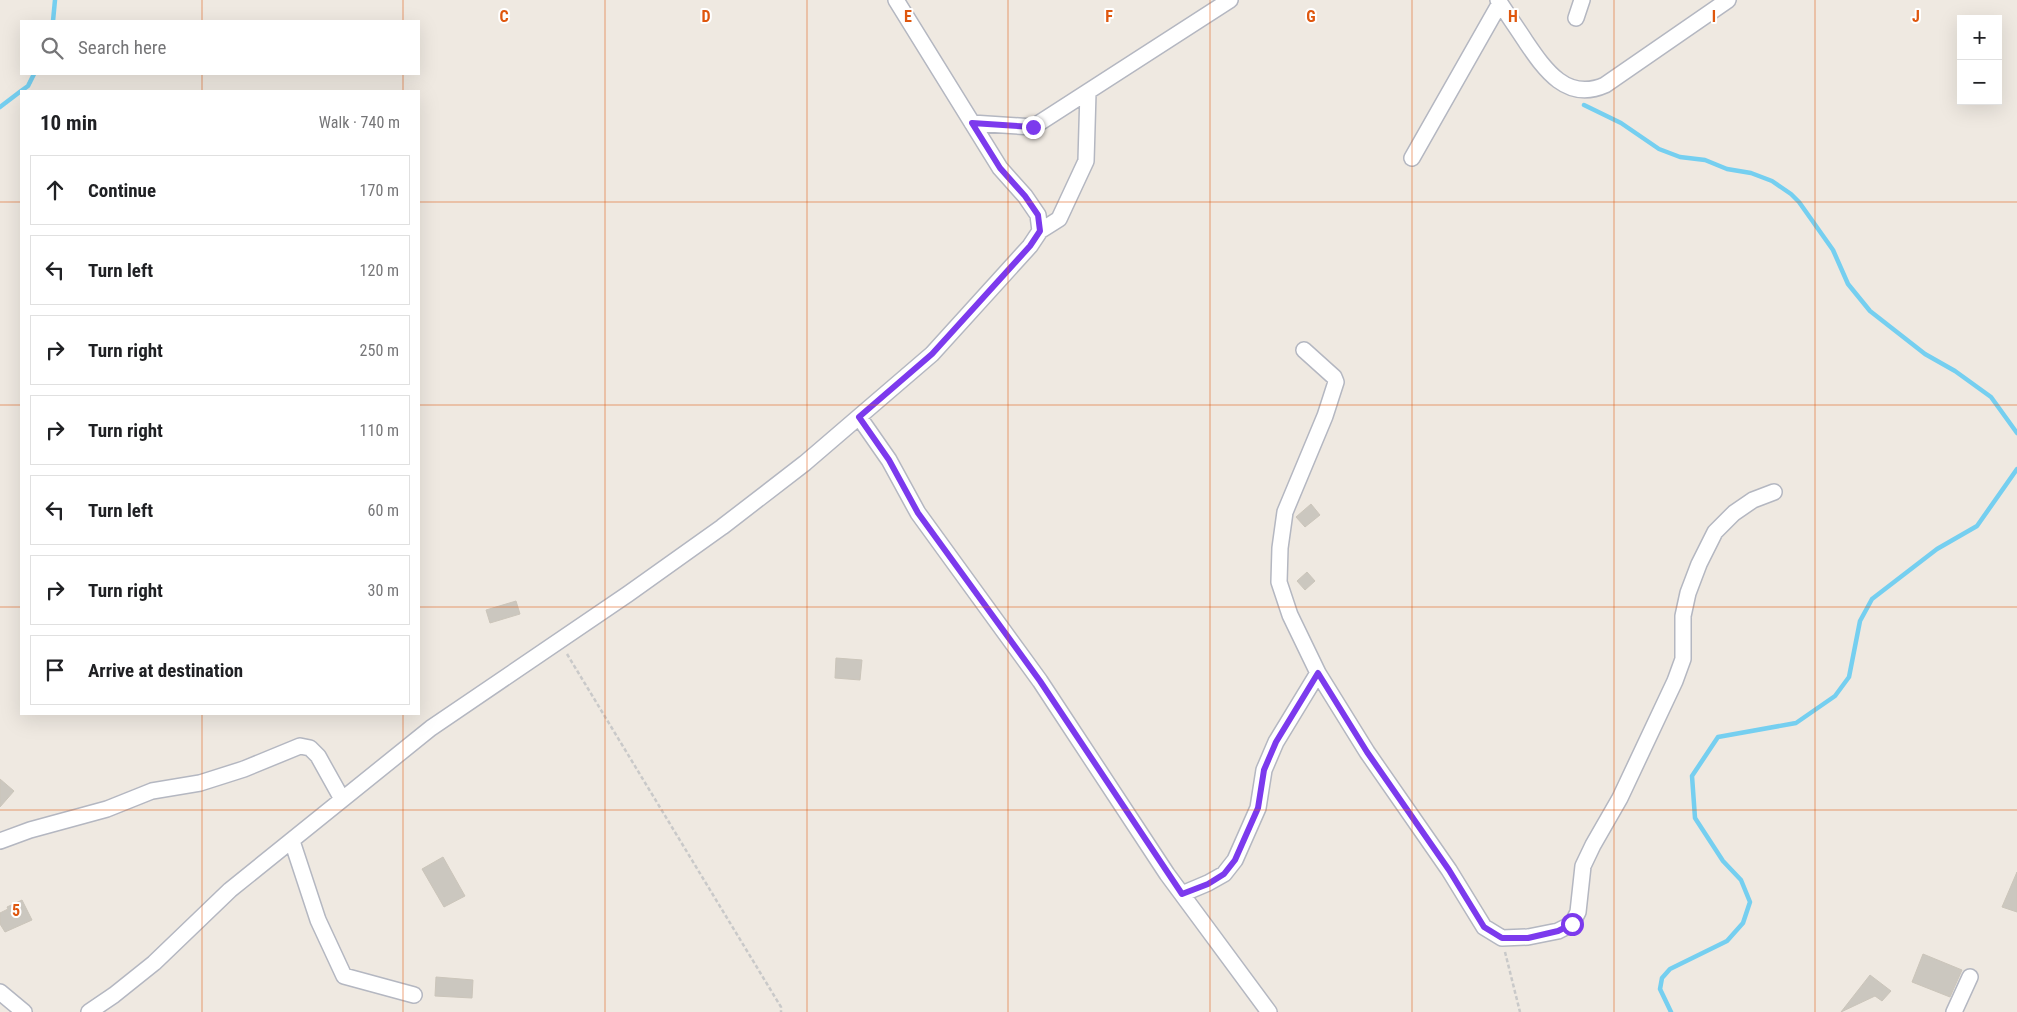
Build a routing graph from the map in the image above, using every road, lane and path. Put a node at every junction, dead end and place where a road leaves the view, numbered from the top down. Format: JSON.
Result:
{"nodes":[{"id":1,"x":896,"y":0,"type":"edge"},
{"id":2,"x":1230,"y":0,"type":"edge"},
{"id":3,"x":1582,"y":0,"type":"edge"},
{"id":4,"x":1728,"y":0,"type":"edge"},
{"id":5,"x":1499,"y":2,"type":"edge"},
{"id":6,"x":1576,"y":18,"type":"dead end"},
{"id":7,"x":1088,"y":92,"type":"junction"},
{"id":8,"x":972,"y":123,"type":"junction"},
{"id":9,"x":1412,"y":158,"type":"dead end"},
{"id":10,"x":1040,"y":231,"type":"junction"},
{"id":11,"x":1304,"y":350,"type":"dead end"},
{"id":12,"x":859,"y":417,"type":"junction"},
{"id":13,"x":1774,"y":492,"type":"dead end"},
{"id":14,"x":558,"y":640,"type":"junction"},
{"id":15,"x":1318,"y":673,"type":"junction"},
{"id":16,"x":342,"y":799,"type":"junction"},
{"id":17,"x":0,"y":841,"type":"edge"},
{"id":18,"x":292,"y":841,"type":"junction"},
{"id":19,"x":1182,"y":894,"type":"junction"},
{"id":20,"x":1502,"y":938,"type":"junction"},
{"id":21,"x":1970,"y":977,"type":"dead end"},
{"id":22,"x":0,"y":992,"type":"edge"},
{"id":23,"x":414,"y":994,"type":"dead end"},
{"id":24,"x":24,"y":1012,"type":"edge"},
{"id":25,"x":89,"y":1012,"type":"edge"},
{"id":26,"x":781,"y":1012,"type":"edge"},
{"id":27,"x":1269,"y":1012,"type":"edge"},
{"id":28,"x":1520,"y":1012,"type":"edge"},
{"id":29,"x":1954,"y":1012,"type":"edge"}],
"edges":[{"from":1,"to":8,"type":"street"},
{"from":2,"to":7,"type":"street"},
{"from":3,"to":6,"type":"street"},
{"from":4,"to":5,"type":"street"},
{"from":5,"to":9,"type":"street"},
{"from":7,"to":8,"type":"street"},
{"from":7,"to":10,"type":"street"},
{"from":8,"to":10,"type":"street"},
{"from":10,"to":12,"type":"street"},
{"from":11,"to":15,"type":"street"},
{"from":12,"to":14,"type":"street"},
{"from":12,"to":19,"type":"street"},
{"from":13,"to":20,"type":"street"},
{"from":14,"to":16,"type":"street"},
{"from":14,"to":26,"type":"path"},
{"from":15,"to":19,"type":"street"},
{"from":15,"to":20,"type":"street"},
{"from":16,"to":17,"type":"street"},
{"from":16,"to":18,"type":"street"},
{"from":18,"to":23,"type":"street"},
{"from":18,"to":25,"type":"street"},
{"from":19,"to":27,"type":"street"},
{"from":20,"to":28,"type":"path"},
{"from":21,"to":29,"type":"street"},
{"from":22,"to":24,"type":"street"}]}
